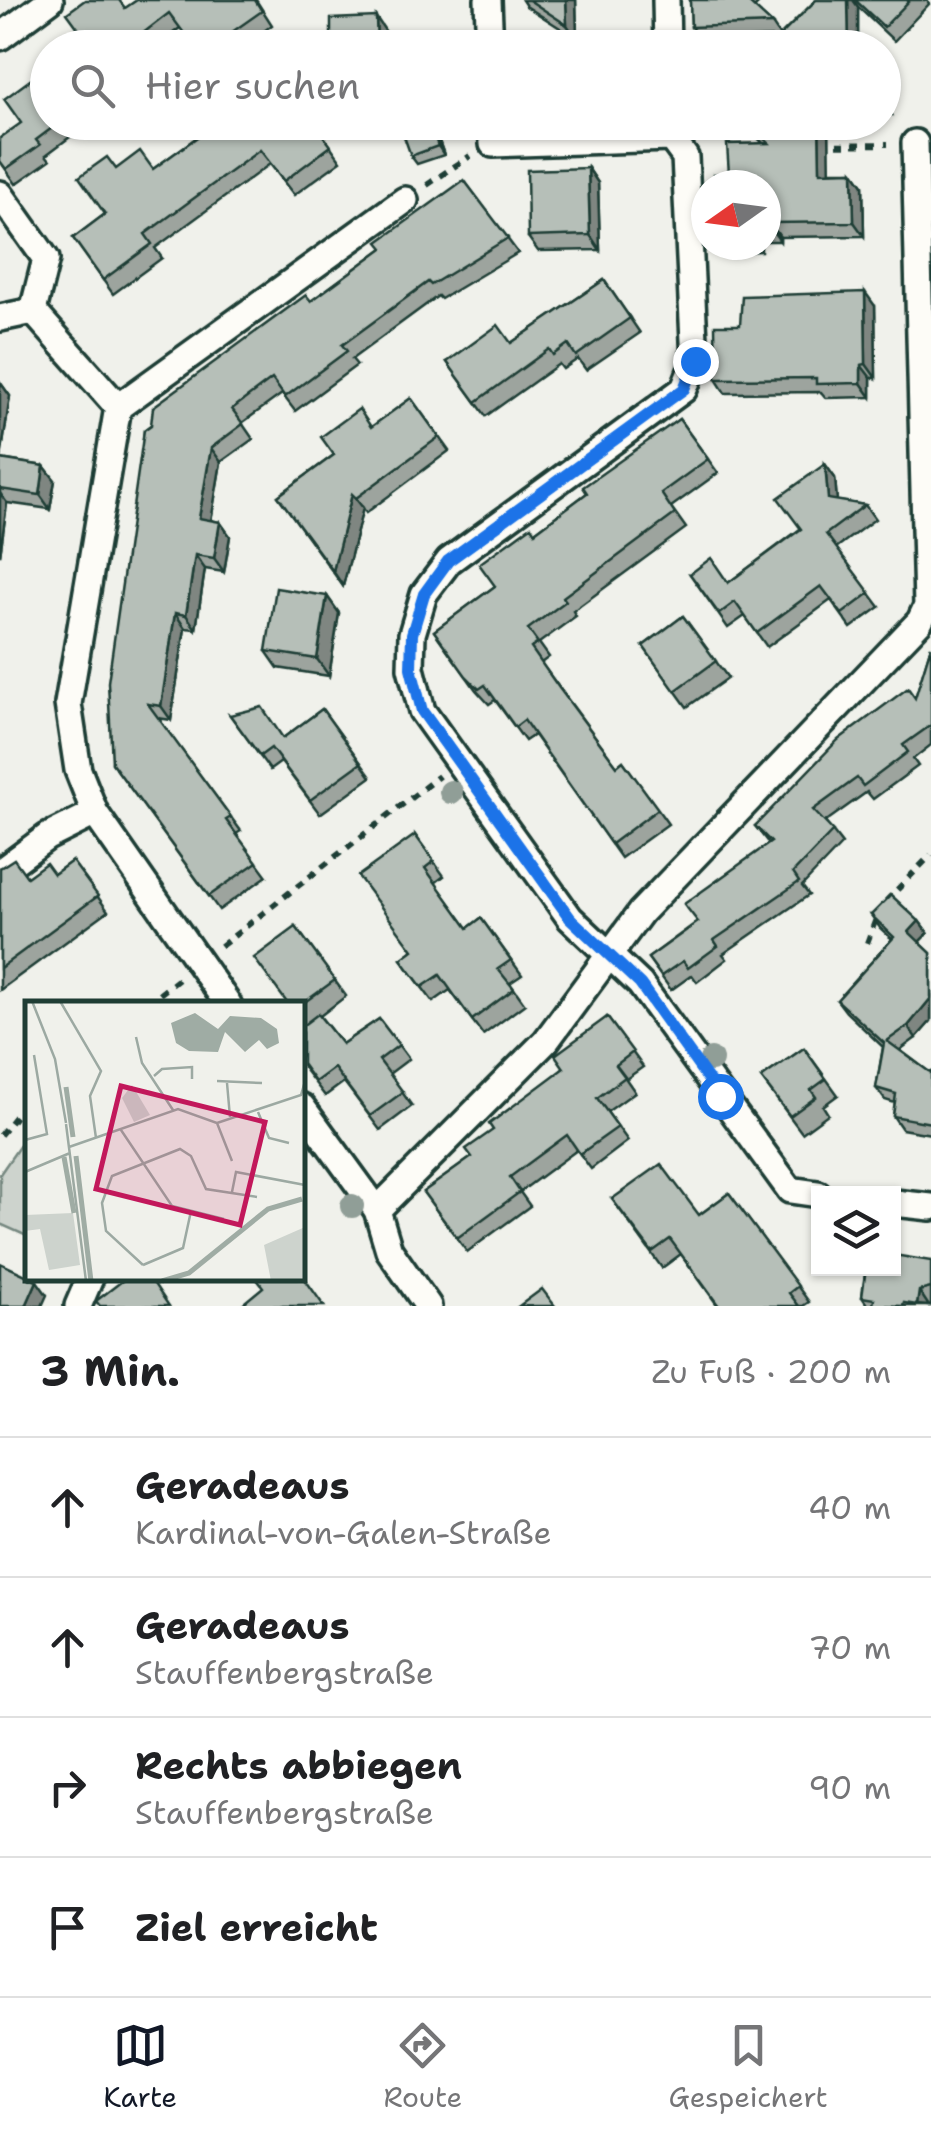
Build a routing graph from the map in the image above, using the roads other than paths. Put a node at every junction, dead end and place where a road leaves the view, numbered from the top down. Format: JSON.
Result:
{"nodes":[{"id":1,"x":50,"y":0,"type":"edge"},
{"id":2,"x":488,"y":0,"type":"edge"},
{"id":3,"x":666,"y":0,"type":"edge"},
{"id":4,"x":489,"y":30,"type":"edge"},
{"id":5,"x":667,"y":30,"type":"edge"},
{"id":6,"x":0,"y":38,"type":"edge"},
{"id":7,"x":676,"y":140,"type":"edge"},
{"id":8,"x":916,"y":143,"type":"road end"},
{"id":9,"x":0,"y":194,"type":"edge"},
{"id":10,"x":405,"y":200,"type":"road end"},
{"id":11,"x":33,"y":311,"type":"junction"},
{"id":12,"x":0,"y":318,"type":"edge"},
{"id":13,"x":118,"y":407,"type":"junction"},
{"id":14,"x":927,"y":442,"type":"edge"},
{"id":15,"x":95,"y":812,"type":"junction"},
{"id":16,"x":0,"y":872,"type":"edge"},
{"id":17,"x":609,"y":954,"type":"junction"},
{"id":18,"x":226,"y":1001,"type":"edge"},
{"id":19,"x":305,"y":1110,"type":"edge"},
{"id":20,"x":811,"y":1193,"type":"edge"},
{"id":21,"x":901,"y":1204,"type":"edge"},
{"id":22,"x":931,"y":1206,"type":"edge"},
{"id":23,"x":377,"y":1210,"type":"junction"},
{"id":24,"x":89,"y":1281,"type":"edge"},
{"id":25,"x":78,"y":1306,"type":"edge"},
{"id":26,"x":428,"y":1306,"type":"edge"}],
"edges":[{"from":1,"to":6,"type":"street"},
{"from":2,"to":4,"type":"street"},
{"from":3,"to":5,"type":"street"},
{"from":7,"to":17,"type":"street"},
{"from":8,"to":14,"type":"street"},
{"from":9,"to":11,"type":"street"},
{"from":10,"to":13,"type":"street"},
{"from":11,"to":12,"type":"street"},
{"from":11,"to":13,"type":"street"},
{"from":13,"to":15,"type":"street"},
{"from":14,"to":17,"type":"street"},
{"from":15,"to":16,"type":"street"},
{"from":15,"to":18,"type":"street"},
{"from":17,"to":20,"type":"street"},
{"from":17,"to":23,"type":"street"},
{"from":19,"to":23,"type":"street"},
{"from":21,"to":22,"type":"street"},
{"from":23,"to":26,"type":"street"},
{"from":24,"to":25,"type":"street"}]}
